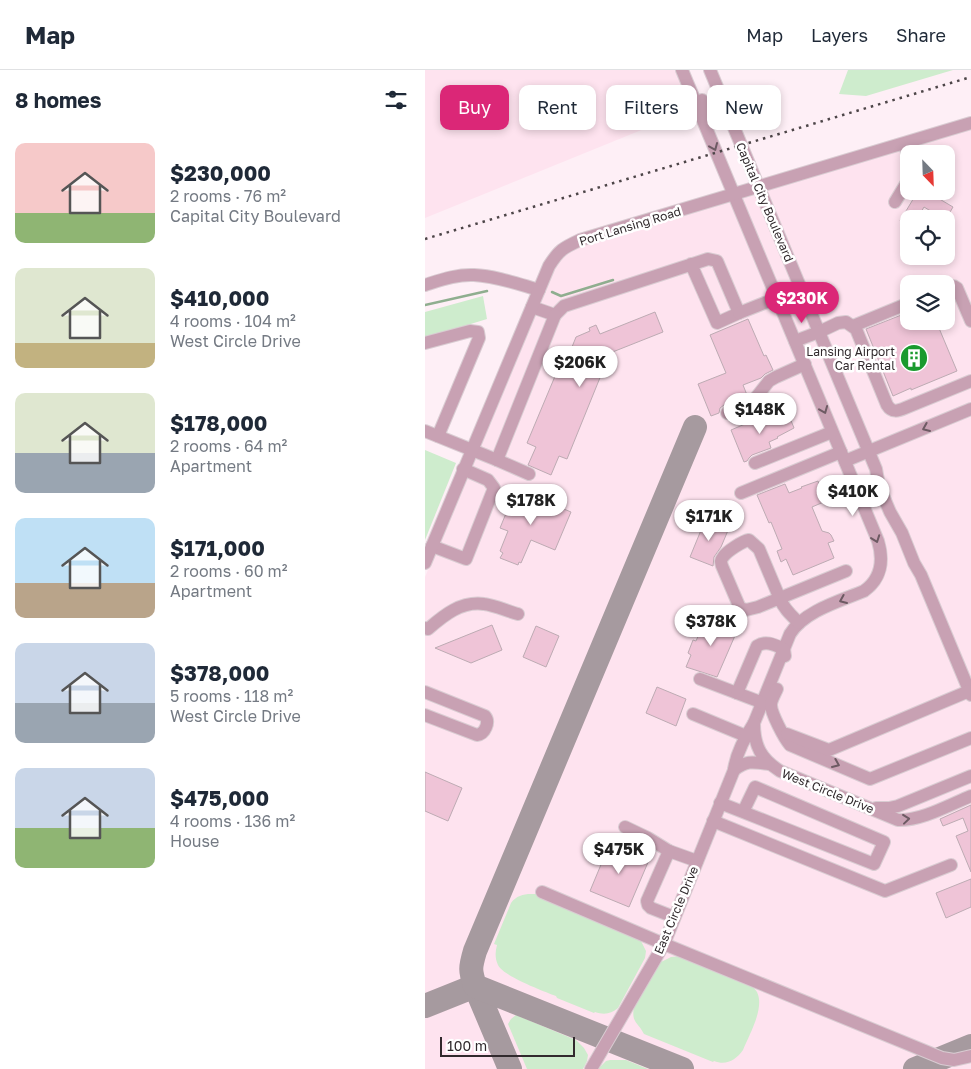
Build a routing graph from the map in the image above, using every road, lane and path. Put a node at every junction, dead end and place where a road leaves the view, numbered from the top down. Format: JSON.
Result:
{"nodes":[{"id":1,"x":682,"y":70,"type":"edge"},
{"id":2,"x":690,"y":70,"type":"edge"},
{"id":3,"x":710,"y":70,"type":"edge"},
{"id":4,"x":716,"y":85,"type":"edge"},
{"id":5,"x":707,"y":112,"type":"edge"},
{"id":6,"x":971,"y":124,"type":"edge"},
{"id":7,"x":735,"y":130,"type":"edge"},
{"id":8,"x":905,"y":144,"type":"joint"},
{"id":9,"x":759,"y":187,"type":"junction"},
{"id":10,"x":734,"y":194,"type":"junction"},
{"id":11,"x":900,"y":194,"type":"edge"},
{"id":12,"x":895,"y":202,"type":"dead end"},
{"id":13,"x":691,"y":264,"type":"junction"},
{"id":14,"x":425,"y":285,"type":"edge"},
{"id":15,"x":955,"y":287,"type":"edge"},
{"id":16,"x":539,"y":290,"type":"junction"},
{"id":17,"x":777,"y":298,"type":"junction"},
{"id":18,"x":532,"y":307,"type":"junction"},
{"id":19,"x":900,"y":307,"type":"edge"},
{"id":20,"x":739,"y":313,"type":"junction"},
{"id":21,"x":555,"y":315,"type":"junction"},
{"id":22,"x":971,"y":322,"type":"edge"},
{"id":23,"x":853,"y":326,"type":"junction"},
{"id":24,"x":819,"y":332,"type":"junction"},
{"id":25,"x":795,"y":341,"type":"junction"},
{"id":26,"x":425,"y":343,"type":"edge"},
{"id":27,"x":805,"y":364,"type":"junction"},
{"id":28,"x":971,"y":381,"type":"edge"},
{"id":29,"x":971,"y":409,"type":"edge"},
{"id":30,"x":727,"y":413,"type":"dead end"},
{"id":31,"x":425,"y":431,"type":"edge"},
{"id":32,"x":833,"y":432,"type":"junction"},
{"id":33,"x":438,"y":436,"type":"junction"},
{"id":34,"x":472,"y":449,"type":"junction"},
{"id":35,"x":869,"y":452,"type":"junction"},
{"id":36,"x":843,"y":456,"type":"junction"},
{"id":37,"x":497,"y":460,"type":"junction"},
{"id":38,"x":755,"y":463,"type":"dead end"},
{"id":39,"x":463,"y":470,"type":"junction"},
{"id":40,"x":529,"y":474,"type":"dead end"},
{"id":41,"x":741,"y":493,"type":"dead end"},
{"id":42,"x":432,"y":546,"type":"junction"},
{"id":43,"x":425,"y":563,"type":"edge"},
{"id":44,"x":846,"y":571,"type":"dead end"},
{"id":45,"x":780,"y":599,"type":"junction"},
{"id":46,"x":518,"y":614,"type":"dead end"},
{"id":47,"x":799,"y":623,"type":"junction"},
{"id":48,"x":425,"y":628,"type":"edge"},
{"id":49,"x":784,"y":649,"type":"junction"},
{"id":50,"x":700,"y":679,"type":"dead end"},
{"id":51,"x":425,"y":692,"type":"edge"},
{"id":52,"x":737,"y":693,"type":"junction"},
{"id":53,"x":970,"y":693,"type":"edge"},
{"id":54,"x":763,"y":703,"type":"junction"},
{"id":55,"x":693,"y":714,"type":"dead end"},
{"id":56,"x":425,"y":715,"type":"edge"},
{"id":57,"x":754,"y":723,"type":"junction"},
{"id":58,"x":779,"y":726,"type":"junction"},
{"id":59,"x":746,"y":736,"type":"junction"},
{"id":60,"x":971,"y":738,"type":"edge"},
{"id":61,"x":769,"y":764,"type":"junction"},
{"id":62,"x":734,"y":770,"type":"junction"},
{"id":63,"x":971,"y":776,"type":"edge"},
{"id":64,"x":971,"y":796,"type":"edge"},
{"id":65,"x":720,"y":803,"type":"junction"},
{"id":66,"x":871,"y":808,"type":"junction"},
{"id":67,"x":743,"y":812,"type":"junction"},
{"id":68,"x":713,"y":822,"type":"junction"},
{"id":69,"x":625,"y":827,"type":"dead end"},
{"id":70,"x":669,"y":851,"type":"junction"},
{"id":71,"x":697,"y":861,"type":"junction"},
{"id":72,"x":951,"y":865,"type":"dead end"},
{"id":73,"x":542,"y":892,"type":"dead end"},
{"id":74,"x":674,"y":917,"type":"junction"},
{"id":75,"x":664,"y":944,"type":"junction"},
{"id":76,"x":971,"y":1056,"type":"edge"},
{"id":77,"x":591,"y":1069,"type":"edge"}],
"edges":[{"from":1,"to":10,"type":"street","name":"Capital City Boulevard","one_way":true},
{"from":2,"to":5,"type":"street"},
{"from":3,"to":4,"type":"street","name":"Capital City Boulevard"},
{"from":6,"to":8,"type":"street","name":"Port Lansing Road"},
{"from":7,"to":9,"type":"street","name":"Capital City Boulevard"},
{"from":8,"to":9,"type":"street","name":"Port Lansing Road"},
{"from":9,"to":10,"type":"street","name":"Port Lansing Road"},
{"from":9,"to":24,"type":"street","name":"Capital City Boulevard"},
{"from":10,"to":16,"type":"street","name":"Port Lansing Road"},
{"from":10,"to":17,"type":"street","name":"Capital City Boulevard"},
{"from":11,"to":12,"type":"street"},
{"from":13,"to":20,"type":"street"},
{"from":13,"to":20,"type":"street"},
{"from":13,"to":21,"type":"street"},
{"from":14,"to":16,"type":"street"},
{"from":15,"to":22,"type":"street"},
{"from":16,"to":18,"type":"street","name":"Port Lansing Road"},
{"from":17,"to":20,"type":"street"},
{"from":17,"to":25,"type":"street","name":"Capital City Boulevard"},
{"from":18,"to":21,"type":"street"},
{"from":18,"to":34,"type":"street","name":"Port Lansing Road"},
{"from":19,"to":23,"type":"street"},
{"from":21,"to":37,"type":"street"},
{"from":23,"to":24,"type":"street"},
{"from":23,"to":28,"type":"street"},
{"from":24,"to":25,"type":"street"},
{"from":24,"to":35,"type":"street","name":"Capital City Boulevard"},
{"from":25,"to":27,"type":"street","name":"Capital City Boulevard"},
{"from":26,"to":33,"type":"street"},
{"from":27,"to":30,"type":"street"},
{"from":27,"to":32,"type":"street","name":"Capital City Boulevard","one_way":true},
{"from":29,"to":35,"type":"street","one_way":true},
{"from":31,"to":33,"type":"street"},
{"from":32,"to":36,"type":"street","name":"Capital City Boulevard"},
{"from":32,"to":38,"type":"street"},
{"from":33,"to":34,"type":"street"},
{"from":34,"to":37,"type":"street"},
{"from":34,"to":39,"type":"street","name":"Port Lansing Road"},
{"from":35,"to":36,"type":"street"},
{"from":35,"to":53,"type":"street","name":"Capital City Boulevard"},
{"from":36,"to":41,"type":"street"},
{"from":36,"to":47,"type":"street","one_way":true},
{"from":37,"to":40,"type":"street"},
{"from":39,"to":42,"type":"street","name":"Port Lansing Road"},
{"from":39,"to":42,"type":"street"},
{"from":42,"to":43,"type":"street","name":"Port Lansing Road"},
{"from":44,"to":45,"type":"street"},
{"from":45,"to":45,"type":"street"},
{"from":45,"to":47,"type":"street"},
{"from":46,"to":48,"type":"street"},
{"from":47,"to":49,"type":"street"},
{"from":49,"to":52,"type":"street"},
{"from":49,"to":54,"type":"street"},
{"from":49,"to":58,"type":"street"},
{"from":50,"to":52,"type":"street"},
{"from":51,"to":56,"type":"street"},
{"from":52,"to":54,"type":"street"},
{"from":53,"to":58,"type":"street"},
{"from":54,"to":57,"type":"street"},
{"from":55,"to":59,"type":"street"},
{"from":57,"to":59,"type":"street","name":"East Circle Drive"},
{"from":57,"to":61,"type":"street","name":"West Circle Drive"},
{"from":58,"to":60,"type":"street","one_way":true},
{"from":59,"to":62,"type":"street","name":"East Circle Drive"},
{"from":61,"to":62,"type":"street"},
{"from":61,"to":66,"type":"street","name":"West Circle Drive"},
{"from":62,"to":65,"type":"street","name":"East Circle Drive"},
{"from":63,"to":66,"type":"street"},
{"from":66,"to":64,"type":"street","name":"West Circle Drive","one_way":true},
{"from":65,"to":67,"type":"street"},
{"from":65,"to":68,"type":"street","name":"East Circle Drive"},
{"from":67,"to":67,"type":"street"},
{"from":68,"to":71,"type":"street","name":"East Circle Drive"},
{"from":68,"to":72,"type":"street"},
{"from":69,"to":70,"type":"street"},
{"from":70,"to":71,"type":"street"},
{"from":70,"to":74,"type":"street"},
{"from":71,"to":74,"type":"street","name":"East Circle Drive"},
{"from":73,"to":75,"type":"street"},
{"from":74,"to":75,"type":"street","name":"East Circle Drive"},
{"from":75,"to":76,"type":"street"},
{"from":75,"to":77,"type":"street","name":"East Circle Drive"}]}
